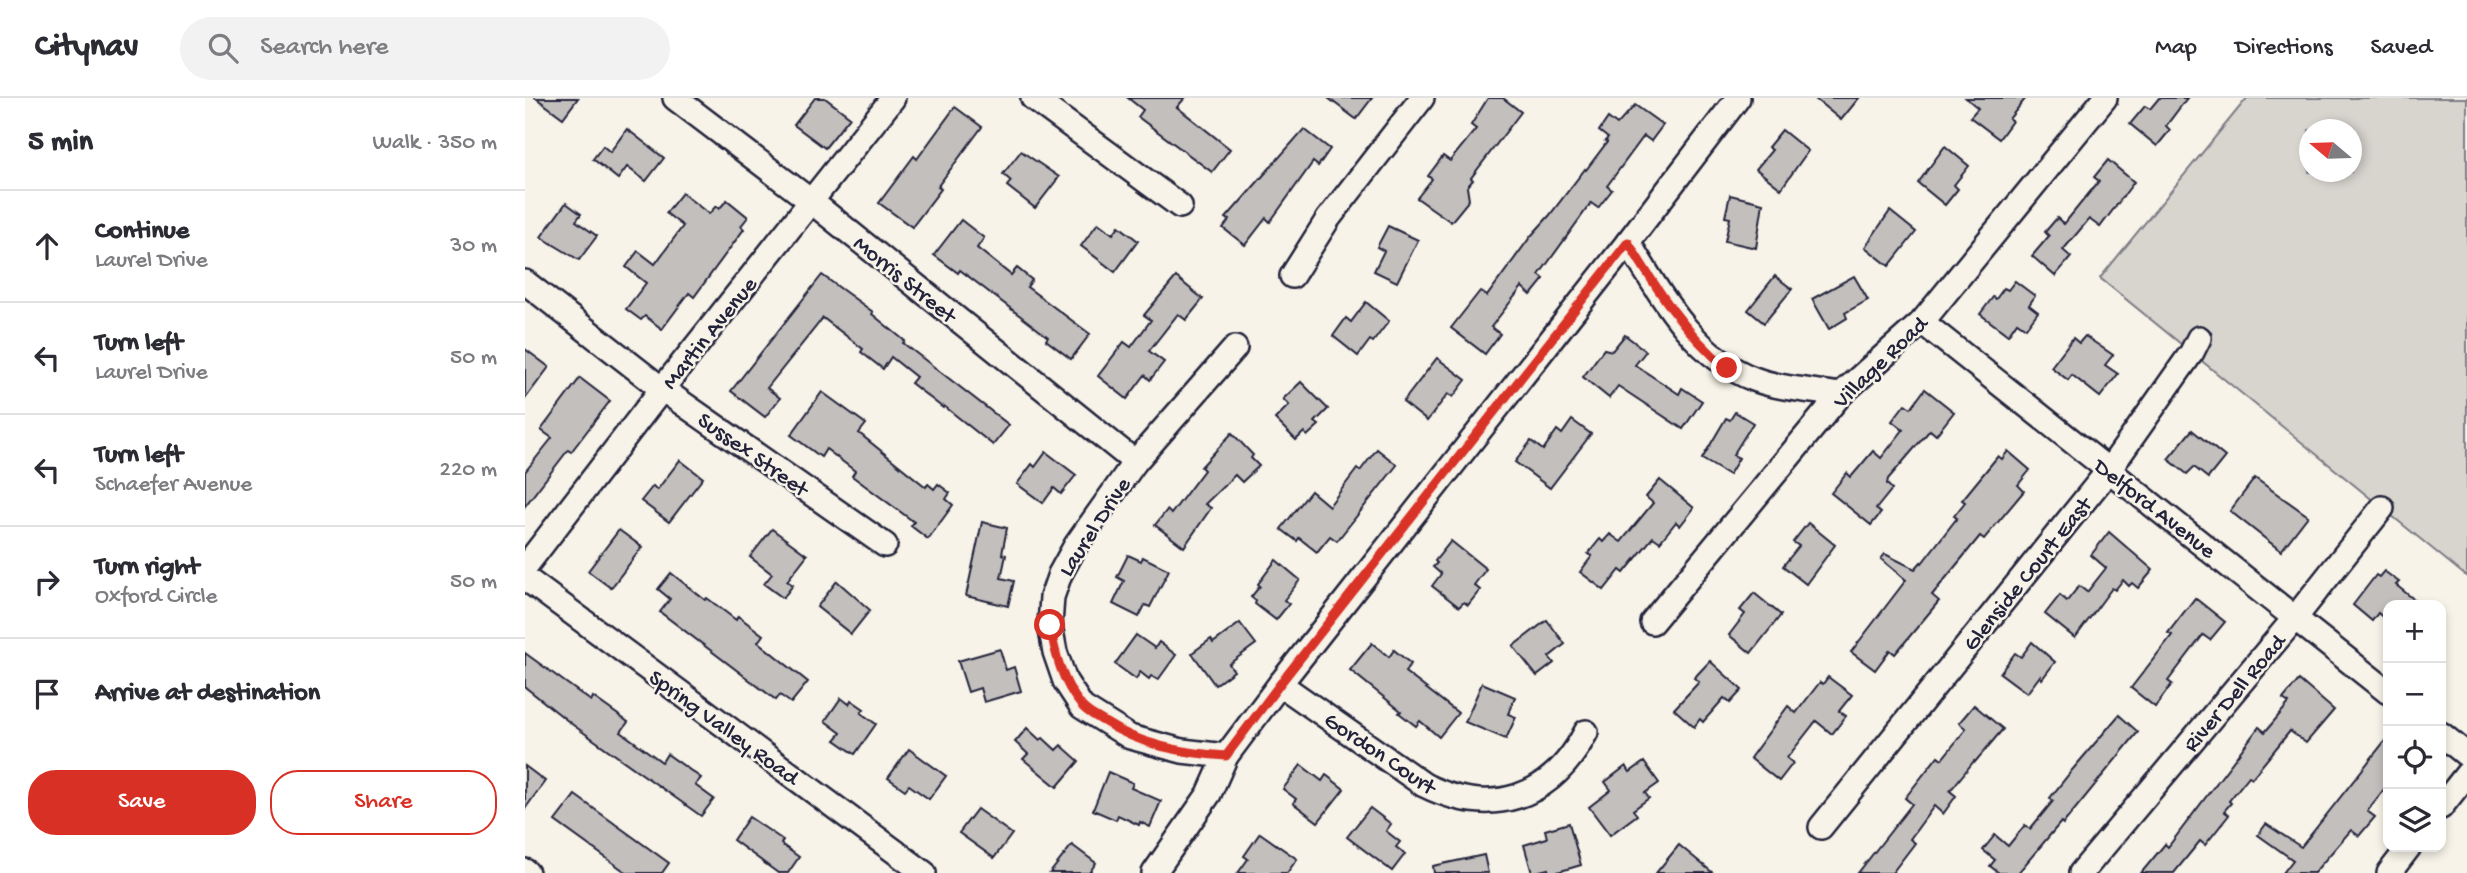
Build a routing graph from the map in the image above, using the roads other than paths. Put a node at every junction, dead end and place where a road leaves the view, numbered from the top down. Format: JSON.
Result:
{"nodes":[{"id":1,"x":675,"y":98,"type":"edge"},
{"id":2,"x":893,"y":98,"type":"edge"},
{"id":3,"x":1033,"y":98,"type":"edge"},
{"id":4,"x":1422,"y":98,"type":"edge"},
{"id":5,"x":1738,"y":98,"type":"edge"},
{"id":6,"x":2105,"y":98,"type":"edge"},
{"id":7,"x":812,"y":202,"type":"junction"},
{"id":8,"x":1180,"y":206,"type":"dead end"},
{"id":9,"x":1628,"y":242,"type":"junction"},
{"id":10,"x":1292,"y":276,"type":"dead end"},
{"id":11,"x":525,"y":282,"type":"edge"},
{"id":12,"x":1922,"y":323,"type":"junction"},
{"id":13,"x":2199,"y":338,"type":"dead end"},
{"id":14,"x":1235,"y":348,"type":"dead end"},
{"id":15,"x":662,"y":389,"type":"junction"},
{"id":16,"x":1840,"y":395,"type":"junction"},
{"id":17,"x":1135,"y":462,"type":"junction"},
{"id":18,"x":2109,"y":470,"type":"junction"},
{"id":19,"x":2382,"y":508,"type":"dead end"},
{"id":20,"x":885,"y":545,"type":"dead end"},
{"id":21,"x":525,"y":567,"type":"edge"},
{"id":22,"x":525,"y":579,"type":"edge"},
{"id":23,"x":2295,"y":618,"type":"junction"},
{"id":24,"x":1652,"y":622,"type":"dead end"},
{"id":25,"x":1280,"y":684,"type":"junction"},
{"id":26,"x":2383,"y":688,"type":"edge"},
{"id":27,"x":1586,"y":732,"type":"dead end"},
{"id":28,"x":2446,"y":738,"type":"edge"},
{"id":29,"x":2467,"y":755,"type":"edge"},
{"id":30,"x":1226,"y":756,"type":"junction"},
{"id":31,"x":2467,"y":774,"type":"edge"},
{"id":32,"x":2446,"y":801,"type":"edge"},
{"id":33,"x":1821,"y":827,"type":"dead end"},
{"id":34,"x":2405,"y":852,"type":"edge"},
{"id":35,"x":924,"y":873,"type":"edge"},
{"id":36,"x":1154,"y":873,"type":"edge"},
{"id":37,"x":2081,"y":873,"type":"edge"},
{"id":38,"x":2389,"y":873,"type":"edge"}],
"edges":[{"from":1,"to":7,"type":"street","name":"Morris Street"},
{"from":2,"to":7,"type":"street","name":"Martin Avenue"},
{"from":3,"to":8,"type":"street"},
{"from":4,"to":10,"type":"street"},
{"from":5,"to":9,"type":"street"},
{"from":6,"to":12,"type":"street","name":"Village Road"},
{"from":7,"to":15,"type":"street","name":"Martin Avenue"},
{"from":7,"to":17,"type":"street","name":"Morris Street"},
{"from":9,"to":16,"type":"street"},
{"from":9,"to":25,"type":"street"},
{"from":11,"to":15,"type":"street","name":"Sussex Street"},
{"from":12,"to":16,"type":"street","name":"Village Road"},
{"from":12,"to":18,"type":"street","name":"Delford Avenue"},
{"from":13,"to":18,"type":"street","name":"Glenside Court East"},
{"from":14,"to":17,"type":"street","name":"Laurel Drive"},
{"from":15,"to":20,"type":"street","name":"Sussex Street"},
{"from":15,"to":21,"type":"street","name":"Martin Avenue"},
{"from":16,"to":24,"type":"street","name":"Village Road"},
{"from":17,"to":30,"type":"street","name":"Laurel Drive"},
{"from":18,"to":23,"type":"street","name":"Delford Avenue"},
{"from":18,"to":33,"type":"street","name":"Glenside Court East"},
{"from":19,"to":23,"type":"street","name":"River Dell Road"},
{"from":22,"to":35,"type":"street","name":"Spring Valley Road"},
{"from":23,"to":26,"type":"street","name":"Delford Avenue"},
{"from":23,"to":37,"type":"street","name":"River Dell Road"},
{"from":25,"to":27,"type":"street","name":"Gordon Court"},
{"from":25,"to":30,"type":"street"},
{"from":28,"to":29,"type":"street"},
{"from":30,"to":36,"type":"street"},
{"from":31,"to":32,"type":"street"},
{"from":34,"to":38,"type":"street"}]}
